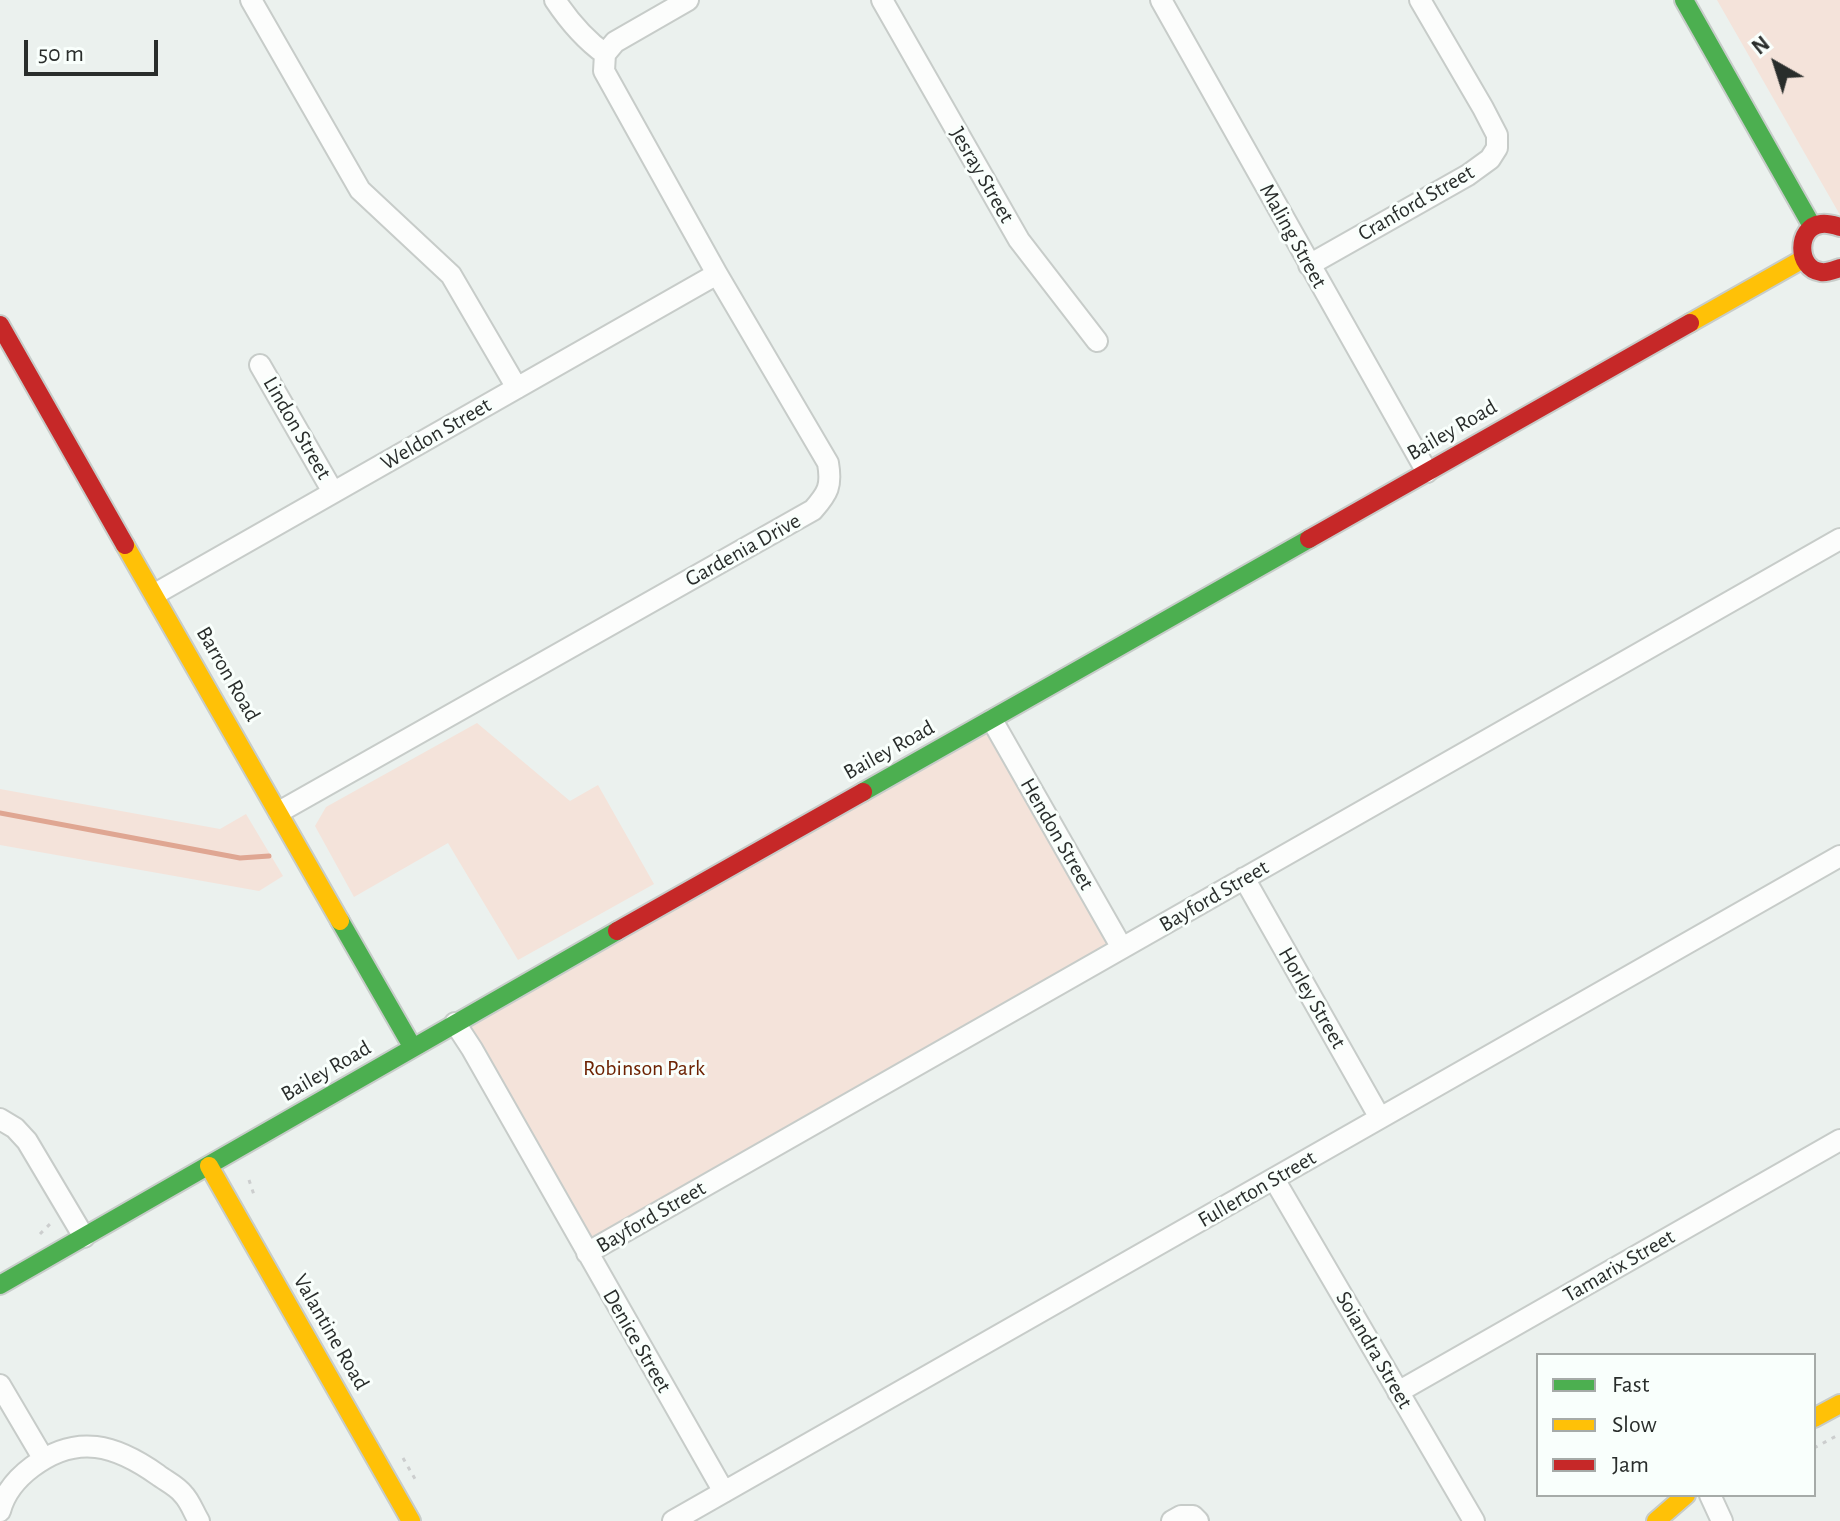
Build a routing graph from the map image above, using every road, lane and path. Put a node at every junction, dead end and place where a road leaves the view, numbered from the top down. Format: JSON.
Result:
{"nodes":[{"id":1,"x":251,"y":0,"type":"edge"},
{"id":2,"x":555,"y":0,"type":"edge"},
{"id":3,"x":688,"y":0,"type":"edge"},
{"id":4,"x":882,"y":0,"type":"edge"},
{"id":5,"x":1161,"y":0,"type":"edge"},
{"id":6,"x":1420,"y":0,"type":"edge"},
{"id":7,"x":1684,"y":0,"type":"edge"},
{"id":8,"x":605,"y":54,"type":"junction"},
{"id":9,"x":1812,"y":226,"type":"junction"},
{"id":10,"x":1840,"y":227,"type":"edge"},
{"id":11,"x":1803,"y":259,"type":"junction"},
{"id":12,"x":1309,"y":265,"type":"junction"},
{"id":13,"x":1839,"y":271,"type":"edge"},
{"id":14,"x":717,"y":274,"type":"junction"},
{"id":15,"x":0,"y":325,"type":"edge"},
{"id":16,"x":1097,"y":341,"type":"dead end"},
{"id":17,"x":260,"y":365,"type":"dead end"},
{"id":18,"x":517,"y":388,"type":"junction"},
{"id":19,"x":1427,"y":472,"type":"junction"},
{"id":20,"x":333,"y":492,"type":"junction"},
{"id":21,"x":1840,"y":539,"type":"edge"},
{"id":22,"x":155,"y":594,"type":"junction"},
{"id":23,"x":992,"y":720,"type":"junction"},
{"id":24,"x":279,"y":812,"type":"junction"},
{"id":25,"x":1840,"y":856,"type":"edge"},
{"id":26,"x":1244,"y":878,"type":"junction"},
{"id":27,"x":1122,"y":948,"type":"junction"},
{"id":28,"x":455,"y":1023,"type":"junction"},
{"id":29,"x":413,"y":1048,"type":"junction"},
{"id":30,"x":1380,"y":1118,"type":"junction"},
{"id":31,"x":0,"y":1119,"type":"edge"},
{"id":32,"x":1840,"y":1140,"type":"edge"},
{"id":33,"x":209,"y":1166,"type":"junction"},
{"id":34,"x":1274,"y":1179,"type":"junction"},
{"id":35,"x":84,"y":1237,"type":"junction"},
{"id":36,"x":587,"y":1253,"type":"junction"},
{"id":37,"x":0,"y":1285,"type":"edge"},
{"id":38,"x":0,"y":1385,"type":"edge"},
{"id":39,"x":1398,"y":1392,"type":"junction"},
{"id":40,"x":1840,"y":1404,"type":"edge"},
{"id":41,"x":1816,"y":1417,"type":"edge"},
{"id":42,"x":1840,"y":1434,"type":"edge"},
{"id":43,"x":1816,"y":1447,"type":"edge"},
{"id":44,"x":52,"y":1454,"type":"junction"},
{"id":45,"x":724,"y":1492,"type":"junction"},
{"id":46,"x":1684,"y":1497,"type":"edge"},
{"id":47,"x":1711,"y":1497,"type":"edge"},
{"id":48,"x":0,"y":1511,"type":"edge"},
{"id":49,"x":199,"y":1521,"type":"edge"},
{"id":50,"x":411,"y":1521,"type":"edge"},
{"id":51,"x":673,"y":1521,"type":"edge"},
{"id":52,"x":1172,"y":1521,"type":"edge"},
{"id":53,"x":1198,"y":1521,"type":"edge"},
{"id":54,"x":1474,"y":1521,"type":"edge"},
{"id":55,"x":1656,"y":1521,"type":"edge"},
{"id":56,"x":1722,"y":1521,"type":"edge"}],
"edges":[{"from":1,"to":18,"type":"street"},
{"from":2,"to":8,"type":"street"},
{"from":3,"to":8,"type":"street"},
{"from":4,"to":16,"type":"street","name":"Jesray Street"},
{"from":5,"to":12,"type":"street","name":"Maling Street"},
{"from":6,"to":12,"type":"street","name":"Cranford Street"},
{"from":7,"to":9,"type":"street"},
{"from":8,"to":14,"type":"street","name":"Gardenia Drive"},
{"from":9,"to":10,"type":"street"},
{"from":9,"to":11,"type":"street"},
{"from":11,"to":13,"type":"street"},
{"from":11,"to":19,"type":"street","name":"Bailey Road"},
{"from":12,"to":19,"type":"street","name":"Maling Street"},
{"from":14,"to":18,"type":"street","name":"Weldon Street"},
{"from":14,"to":24,"type":"street","name":"Gardenia Drive"},
{"from":15,"to":22,"type":"street","name":"Barron Road"},
{"from":17,"to":20,"type":"street","name":"Lindon Street"},
{"from":18,"to":20,"type":"street","name":"Weldon Street"},
{"from":19,"to":23,"type":"street","name":"Bailey Road"},
{"from":20,"to":22,"type":"street","name":"Weldon Street"},
{"from":21,"to":26,"type":"street","name":"Bayford Street"},
{"from":22,"to":24,"type":"street","name":"Barron Road"},
{"from":23,"to":27,"type":"street","name":"Hendon Street"},
{"from":23,"to":28,"type":"street","name":"Bailey Road"},
{"from":24,"to":29,"type":"street","name":"Barron Road"},
{"from":25,"to":30,"type":"street","name":"Fullerton Street"},
{"from":26,"to":27,"type":"street","name":"Bayford Street"},
{"from":26,"to":30,"type":"street","name":"Horley Street"},
{"from":27,"to":36,"type":"street","name":"Bayford Street"},
{"from":28,"to":29,"type":"street","name":"Bailey Road"},
{"from":28,"to":36,"type":"street","name":"Denice Street"},
{"from":29,"to":33,"type":"street","name":"Bailey Road"},
{"from":30,"to":34,"type":"street","name":"Fullerton Street"},
{"from":31,"to":35,"type":"street"},
{"from":32,"to":39,"type":"street","name":"Tamarix Street"},
{"from":33,"to":35,"type":"street","name":"Bailey Road"},
{"from":33,"to":50,"type":"street","name":"Valantine Road"},
{"from":34,"to":39,"type":"street","name":"Soiandra Street"},
{"from":34,"to":45,"type":"street","name":"Fullerton Street"},
{"from":35,"to":37,"type":"street","name":"Bailey Road"},
{"from":36,"to":45,"type":"street","name":"Denice Street"},
{"from":38,"to":44,"type":"street"},
{"from":39,"to":54,"type":"street","name":"Soiandra Street"},
{"from":40,"to":41,"type":"street"},
{"from":42,"to":43,"type":"path"},
{"from":44,"to":48,"type":"street"},
{"from":44,"to":49,"type":"street"},
{"from":45,"to":51,"type":"street","name":"Fullerton Street"},
{"from":46,"to":55,"type":"street"},
{"from":47,"to":56,"type":"street"},
{"from":52,"to":53,"type":"street"}]}
